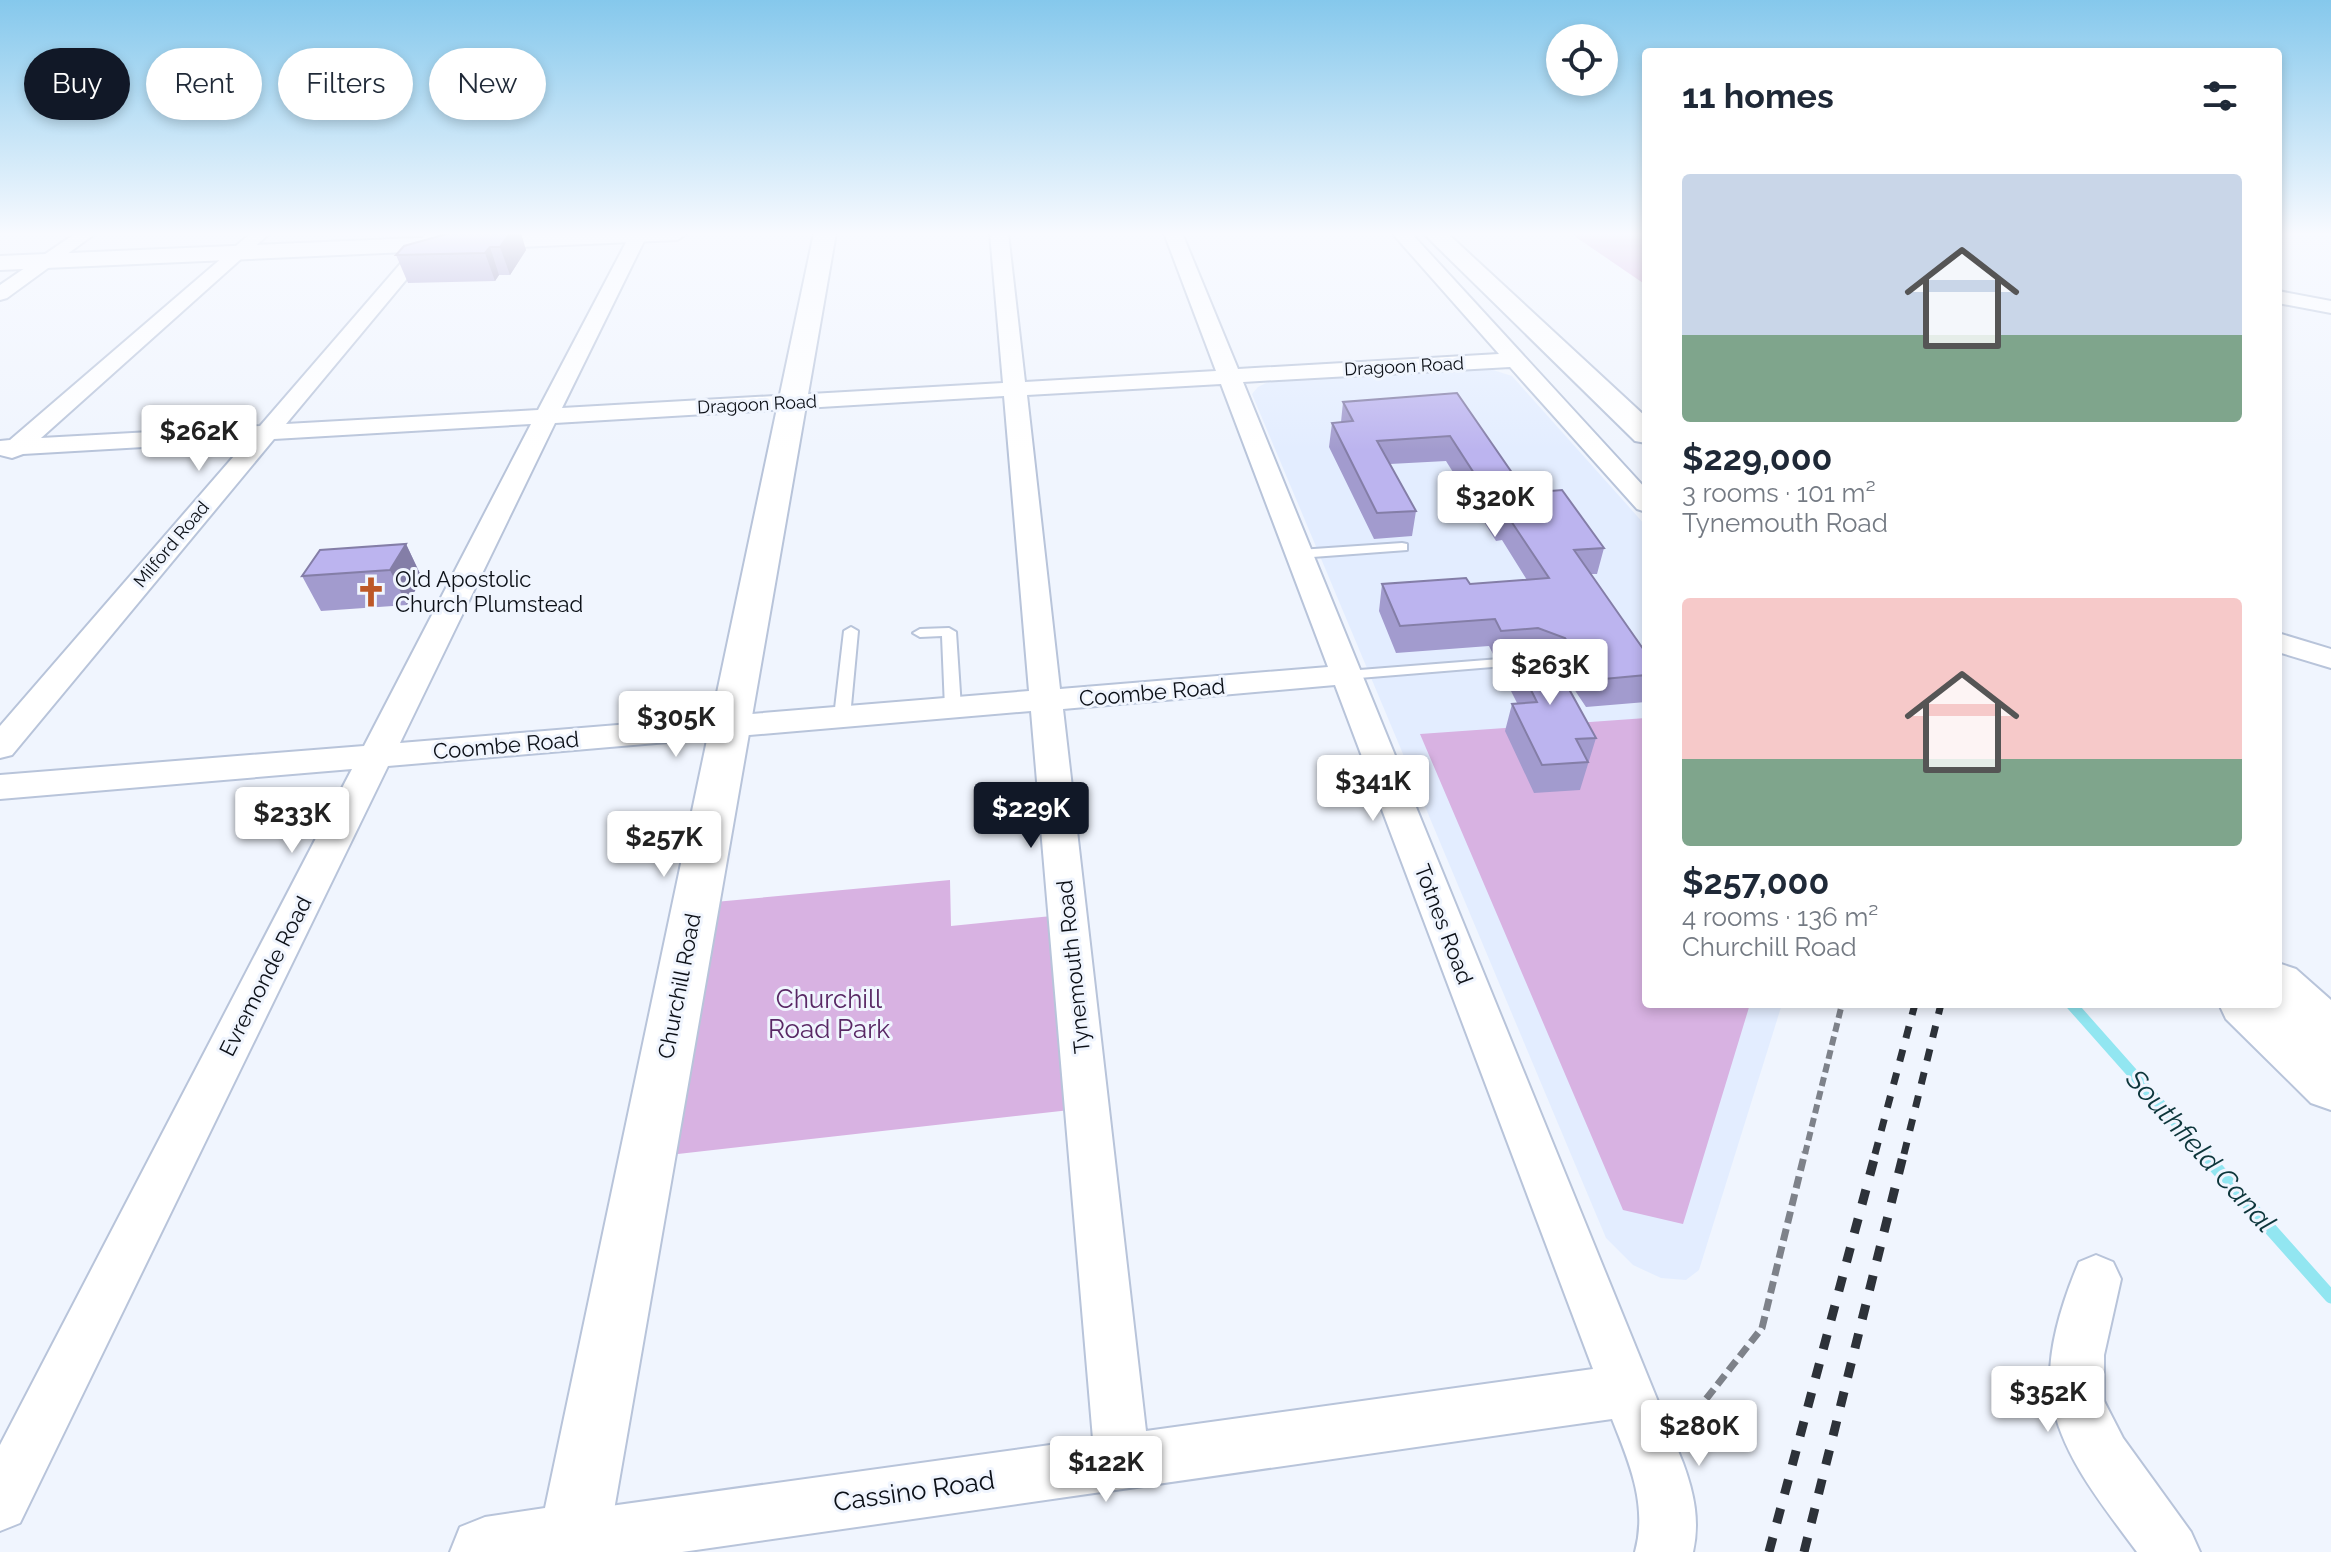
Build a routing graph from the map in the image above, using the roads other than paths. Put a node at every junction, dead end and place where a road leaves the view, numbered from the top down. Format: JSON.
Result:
{"nodes":[{"id":1,"x":177,"y":305,"type":"edge"},
{"id":2,"x":374,"y":305,"type":"edge"},
{"id":3,"x":603,"y":305,"type":"edge"},
{"id":4,"x":811,"y":305,"type":"edge"},
{"id":5,"x":1006,"y":305,"type":"edge"},
{"id":6,"x":1201,"y":305,"type":"edge"},
{"id":7,"x":1465,"y":305,"type":"edge"},
{"id":8,"x":1510,"y":305,"type":"edge"},
{"id":9,"x":1538,"y":305,"type":"edge"},
{"id":10,"x":1514,"y":360,"type":"junction"},
{"id":11,"x":1229,"y":376,"type":"junction"},
{"id":12,"x":1014,"y":389,"type":"junction"},
{"id":13,"x":792,"y":402,"type":"junction"},
{"id":14,"x":1642,"y":402,"type":"edge"},
{"id":15,"x":547,"y":416,"type":"junction"},
{"id":16,"x":1642,"y":430,"type":"edge"},
{"id":17,"x":266,"y":433,"type":"junction"},
{"id":18,"x":6,"y":452,"type":"edge"},
{"id":19,"x":1642,"y":500,"type":"edge"},
{"id":20,"x":1402,"y":547,"type":"dead end"},
{"id":21,"x":1299,"y":554,"type":"junction"},
{"id":22,"x":851,"y":631,"type":"dead end"},
{"id":23,"x":920,"y":633,"type":"dead end"},
{"id":24,"x":2282,"y":643,"type":"edge"},
{"id":25,"x":2331,"y":659,"type":"edge"},
{"id":26,"x":1541,"y":664,"type":"edge"},
{"id":27,"x":1347,"y":675,"type":"junction"},
{"id":28,"x":1046,"y":700,"type":"junction"},
{"id":29,"x":953,"y":708,"type":"junction"},
{"id":30,"x":842,"y":717,"type":"junction"},
{"id":31,"x":729,"y":727,"type":"junction"},
{"id":32,"x":0,"y":747,"type":"edge"},
{"id":33,"x":376,"y":756,"type":"junction"},
{"id":34,"x":0,"y":787,"type":"edge"},
{"id":35,"x":2282,"y":988,"type":"edge"},
{"id":36,"x":2249,"y":1008,"type":"edge"},
{"id":37,"x":2331,"y":1032,"type":"edge"},
{"id":38,"x":2331,"y":1086,"type":"edge"},
{"id":39,"x":2096,"y":1279,"type":"dead end"},
{"id":40,"x":1627,"y":1391,"type":"junction"},
{"id":41,"x":1122,"y":1462,"type":"junction"},
{"id":42,"x":0,"y":1503,"type":"edge"},
{"id":43,"x":572,"y":1546,"type":"edge"},
{"id":44,"x":485,"y":1552,"type":"edge"},
{"id":45,"x":1664,"y":1552,"type":"edge"},
{"id":46,"x":2171,"y":1552,"type":"edge"}],
"edges":[{"from":1,"to":18,"type":"street"},
{"from":2,"to":17,"type":"street","name":"Milford Road"},
{"from":3,"to":15,"type":"street","name":"Evremonde Road"},
{"from":4,"to":13,"type":"street","name":"Churchill Road"},
{"from":5,"to":12,"type":"street","name":"Tynemouth Road"},
{"from":6,"to":11,"type":"street","name":"Totnes Road"},
{"from":7,"to":10,"type":"street"},
{"from":8,"to":16,"type":"main road"},
{"from":9,"to":14,"type":"main road"},
{"from":10,"to":11,"type":"street","name":"Dragoon Road"},
{"from":10,"to":19,"type":"street"},
{"from":11,"to":12,"type":"street","name":"Dragoon Road"},
{"from":11,"to":21,"type":"street","name":"Totnes Road"},
{"from":12,"to":13,"type":"street","name":"Dragoon Road"},
{"from":12,"to":28,"type":"street","name":"Tynemouth Road"},
{"from":13,"to":15,"type":"street","name":"Dragoon Road"},
{"from":13,"to":31,"type":"street","name":"Churchill Road"},
{"from":15,"to":17,"type":"street","name":"Dragoon Road"},
{"from":15,"to":33,"type":"street","name":"Evremonde Road"},
{"from":17,"to":18,"type":"street","name":"Dragoon Road"},
{"from":17,"to":32,"type":"street","name":"Milford Road"},
{"from":20,"to":21,"type":"lane"},
{"from":21,"to":27,"type":"street","name":"Totnes Road"},
{"from":22,"to":30,"type":"lane"},
{"from":23,"to":29,"type":"lane"},
{"from":24,"to":25,"type":"street"},
{"from":26,"to":27,"type":"lane"},
{"from":27,"to":28,"type":"street","name":"Coombe Road"},
{"from":27,"to":40,"type":"street","name":"Totnes Road"},
{"from":28,"to":29,"type":"street","name":"Coombe Road"},
{"from":28,"to":41,"type":"street","name":"Tynemouth Road"},
{"from":29,"to":30,"type":"street","name":"Coombe Road"},
{"from":30,"to":31,"type":"street","name":"Coombe Road"},
{"from":31,"to":33,"type":"street","name":"Coombe Road"},
{"from":31,"to":43,"type":"street","name":"Churchill Road"},
{"from":33,"to":34,"type":"street","name":"Coombe Road"},
{"from":33,"to":42,"type":"street","name":"Evremonde Road"},
{"from":35,"to":37,"type":"main road"},
{"from":36,"to":38,"type":"main road"},
{"from":39,"to":46,"type":"street"},
{"from":40,"to":41,"type":"street","name":"Cassino Road"},
{"from":40,"to":45,"type":"street","name":"Totnes Road"},
{"from":41,"to":43,"type":"street","name":"Cassino Road"},
{"from":43,"to":44,"type":"street","name":"Cassino Road"}]}
